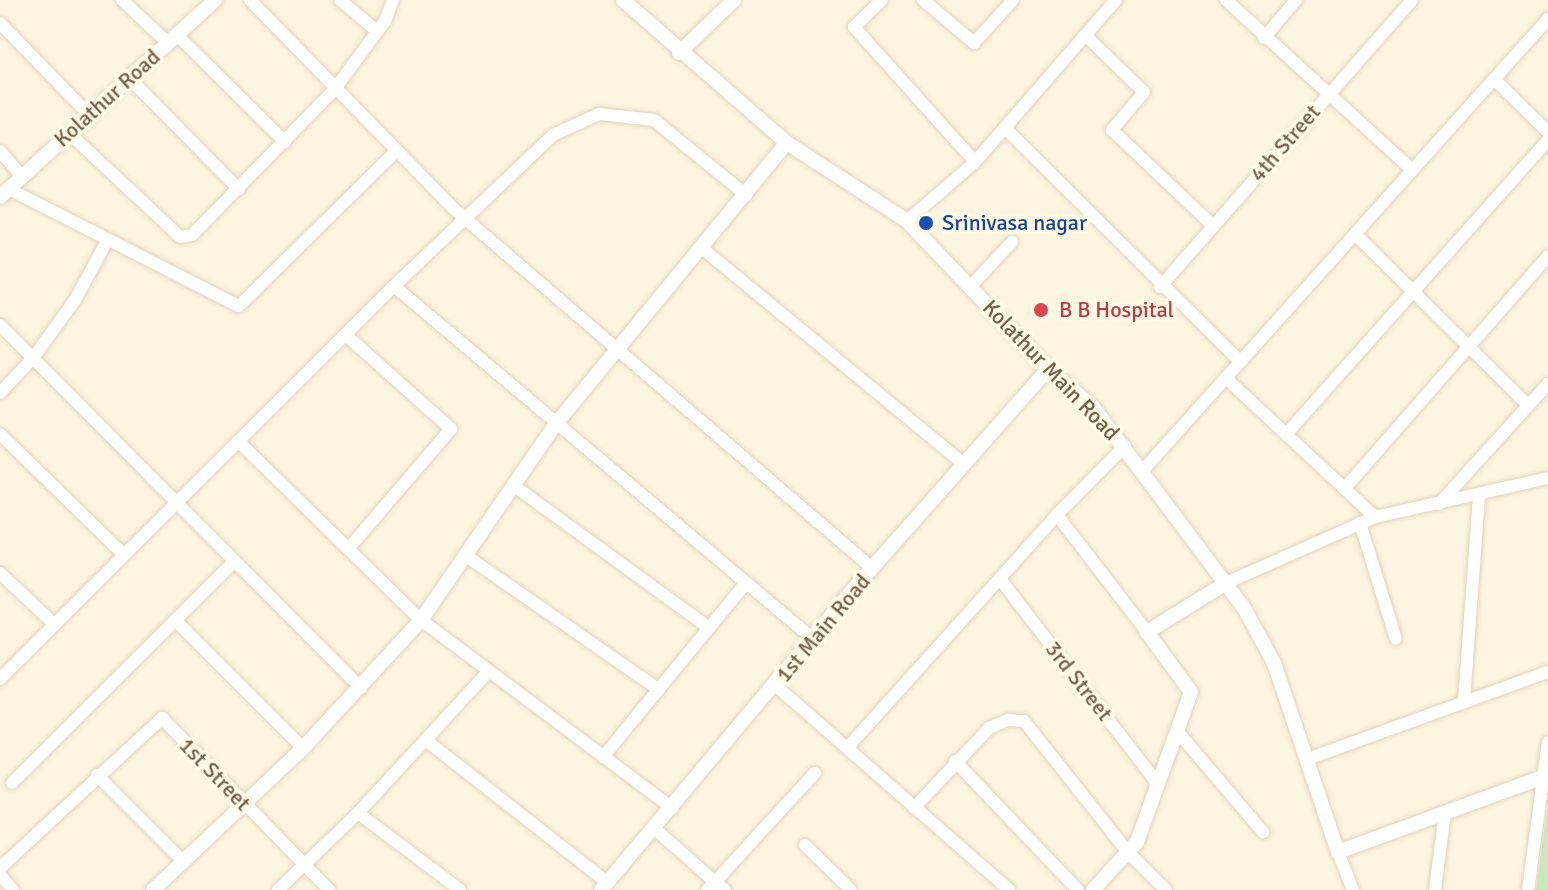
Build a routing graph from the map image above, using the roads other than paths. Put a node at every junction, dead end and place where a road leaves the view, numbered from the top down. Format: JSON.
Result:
{"nodes":[{"id":1,"x":122,"y":0,"type":"edge"},
{"id":2,"x":250,"y":0,"type":"edge"},
{"id":3,"x":340,"y":0,"type":"edge"},
{"id":4,"x":393,"y":0,"type":"edge"},
{"id":5,"x":623,"y":0,"type":"edge"},
{"id":6,"x":734,"y":0,"type":"edge"},
{"id":7,"x":882,"y":0,"type":"edge"},
{"id":8,"x":923,"y":0,"type":"edge"},
{"id":9,"x":1013,"y":0,"type":"edge"},
{"id":10,"x":1116,"y":0,"type":"edge"},
{"id":11,"x":1226,"y":0,"type":"edge"},
{"id":12,"x":1296,"y":0,"type":"edge"},
{"id":13,"x":1412,"y":0,"type":"edge"},
{"id":14,"x":209,"y":2,"type":"edge"},
{"id":15,"x":1548,"y":19,"type":"edge"},
{"id":16,"x":0,"y":23,"type":"edge"},
{"id":17,"x":377,"y":31,"type":"junction"},
{"id":18,"x":1085,"y":35,"type":"junction"},
{"id":19,"x":1264,"y":38,"type":"junction"},
{"id":20,"x":172,"y":39,"type":"junction"},
{"id":21,"x":679,"y":53,"type":"junction"},
{"id":22,"x":130,"y":79,"type":"junction"},
{"id":23,"x":1494,"y":79,"type":"junction"},
{"id":24,"x":334,"y":90,"type":"junction"},
{"id":25,"x":1328,"y":93,"type":"junction"},
{"id":26,"x":89,"y":115,"type":"junction"},
{"id":27,"x":1005,"y":128,"type":"junction"},
{"id":28,"x":1548,"y":132,"type":"edge"},
{"id":29,"x":69,"y":133,"type":"junction"},
{"id":30,"x":1548,"y":140,"type":"edge"},
{"id":31,"x":285,"y":142,"type":"junction"},
{"id":32,"x":787,"y":143,"type":"junction"},
{"id":33,"x":0,"y":151,"type":"edge"},
{"id":34,"x":395,"y":152,"type":"junction"},
{"id":35,"x":975,"y":162,"type":"junction"},
{"id":36,"x":1412,"y":170,"type":"junction"},
{"id":37,"x":22,"y":176,"type":"junction"},
{"id":38,"x":239,"y":189,"type":"junction"},
{"id":39,"x":4,"y":193,"type":"edge"},
{"id":40,"x":746,"y":195,"type":"junction"},
{"id":41,"x":464,"y":218,"type":"junction"},
{"id":42,"x":907,"y":221,"type":"junction"},
{"id":43,"x":1213,"y":226,"type":"junction"},
{"id":44,"x":1355,"y":234,"type":"junction"},
{"id":45,"x":108,"y":239,"type":"junction"},
{"id":46,"x":1012,"y":242,"type":"dead end"},
{"id":47,"x":703,"y":249,"type":"junction"},
{"id":48,"x":1548,"y":256,"type":"edge"},
{"id":49,"x":394,"y":286,"type":"junction"},
{"id":50,"x":970,"y":287,"type":"junction"},
{"id":51,"x":1160,"y":287,"type":"junction"},
{"id":52,"x":1415,"y":291,"type":"junction"},
{"id":53,"x":0,"y":325,"type":"edge"},
{"id":54,"x":347,"y":336,"type":"junction"},
{"id":55,"x":1466,"y":346,"type":"junction"},
{"id":56,"x":618,"y":349,"type":"junction"},
{"id":57,"x":33,"y":358,"type":"junction"},
{"id":58,"x":1241,"y":362,"type":"junction"},
{"id":59,"x":1048,"y":369,"type":"junction"},
{"id":60,"x":1228,"y":380,"type":"junction"},
{"id":61,"x":1548,"y":384,"type":"edge"},
{"id":62,"x":0,"y":393,"type":"edge"},
{"id":63,"x":1528,"y":405,"type":"junction"},
{"id":64,"x":555,"y":425,"type":"junction"},
{"id":65,"x":1288,"y":432,"type":"junction"},
{"id":66,"x":0,"y":434,"type":"edge"},
{"id":67,"x":238,"y":441,"type":"junction"},
{"id":68,"x":1125,"y":446,"type":"junction"},
{"id":69,"x":963,"y":463,"type":"junction"},
{"id":70,"x":1144,"y":469,"type":"junction"},
{"id":71,"x":1548,"y":478,"type":"edge"},
{"id":72,"x":513,"y":485,"type":"junction"},
{"id":73,"x":1345,"y":488,"type":"junction"},
{"id":74,"x":1479,"y":496,"type":"junction"},
{"id":75,"x":177,"y":502,"type":"junction"},
{"id":76,"x":1439,"y":504,"type":"junction"},
{"id":77,"x":1057,"y":515,"type":"junction"},
{"id":78,"x":1375,"y":517,"type":"junction"},
{"id":79,"x":1360,"y":523,"type":"junction"},
{"id":80,"x":348,"y":549,"type":"junction"},
{"id":81,"x":124,"y":555,"type":"junction"},
{"id":82,"x":465,"y":555,"type":"junction"},
{"id":83,"x":235,"y":561,"type":"junction"},
{"id":84,"x":872,"y":568,"type":"junction"},
{"id":85,"x":0,"y":573,"type":"edge"},
{"id":86,"x":1000,"y":579,"type":"junction"},
{"id":87,"x":1226,"y":583,"type":"junction"},
{"id":88,"x":745,"y":584,"type":"junction"},
{"id":89,"x":175,"y":620,"type":"junction"},
{"id":90,"x":421,"y":620,"type":"junction"},
{"id":91,"x":53,"y":623,"type":"junction"},
{"id":92,"x":709,"y":628,"type":"junction"},
{"id":93,"x":1147,"y":632,"type":"junction"},
{"id":94,"x":813,"y":639,"type":"junction"},
{"id":95,"x":1396,"y":639,"type":"dead end"},
{"id":96,"x":489,"y":671,"type":"junction"},
{"id":97,"x":1548,"y":672,"type":"edge"},
{"id":98,"x":0,"y":679,"type":"edge"},
{"id":99,"x":775,"y":685,"type":"junction"},
{"id":100,"x":361,"y":688,"type":"junction"},
{"id":101,"x":659,"y":690,"type":"junction"},
{"id":102,"x":1464,"y":701,"type":"junction"},
{"id":103,"x":1177,"y":731,"type":"junction"},
{"id":104,"x":427,"y":741,"type":"junction"},
{"id":105,"x":1548,"y":742,"type":"edge"},
{"id":106,"x":303,"y":748,"type":"junction"},
{"id":107,"x":847,"y":748,"type":"junction"},
{"id":108,"x":603,"y":757,"type":"junction"},
{"id":109,"x":1310,"y":758,"type":"junction"},
{"id":110,"x":955,"y":761,"type":"junction"},
{"id":111,"x":815,"y":773,"type":"dead end"},
{"id":112,"x":97,"y":775,"type":"junction"},
{"id":113,"x":1545,"y":775,"type":"edge"},
{"id":114,"x":12,"y":783,"type":"dead end"},
{"id":115,"x":1158,"y":784,"type":"junction"},
{"id":116,"x":245,"y":806,"type":"junction"},
{"id":117,"x":672,"y":808,"type":"junction"},
{"id":118,"x":914,"y":808,"type":"junction"},
{"id":119,"x":1445,"y":812,"type":"junction"},
{"id":120,"x":358,"y":813,"type":"junction"},
{"id":121,"x":655,"y":829,"type":"junction"},
{"id":122,"x":1263,"y":832,"type":"dead end"},
{"id":123,"x":805,"y":845,"type":"dead end"},
{"id":124,"x":1128,"y":852,"type":"junction"},
{"id":125,"x":1338,"y":852,"type":"junction"},
{"id":126,"x":184,"y":862,"type":"junction"},
{"id":127,"x":303,"y":864,"type":"junction"},
{"id":128,"x":0,"y":868,"type":"edge"},
{"id":129,"x":0,"y":875,"type":"edge"},
{"id":130,"x":605,"y":887,"type":"edge"},
{"id":131,"x":716,"y":887,"type":"edge"},
{"id":132,"x":13,"y":890,"type":"edge"},
{"id":133,"x":153,"y":890,"type":"edge"},
{"id":134,"x":278,"y":890,"type":"edge"},
{"id":135,"x":329,"y":890,"type":"edge"},
{"id":136,"x":460,"y":890,"type":"edge"},
{"id":137,"x":851,"y":890,"type":"edge"},
{"id":138,"x":1009,"y":890,"type":"edge"},
{"id":139,"x":1078,"y":890,"type":"edge"},
{"id":140,"x":1093,"y":890,"type":"edge"},
{"id":141,"x":1166,"y":890,"type":"edge"},
{"id":142,"x":1353,"y":890,"type":"edge"},
{"id":143,"x":1435,"y":890,"type":"edge"},
{"id":144,"x":1528,"y":890,"type":"edge"}],
"edges":[{"from":1,"to":20,"type":"street"},
{"from":2,"to":24,"type":"street"},
{"from":3,"to":17,"type":"street"},
{"from":4,"to":17,"type":"street"},
{"from":5,"to":21,"type":"street","name":"Kolathur Main Road"},
{"from":6,"to":21,"type":"street"},
{"from":7,"to":35,"type":"street"},
{"from":8,"to":9,"type":"street"},
{"from":10,"to":18,"type":"street"},
{"from":11,"to":19,"type":"street"},
{"from":12,"to":19,"type":"street"},
{"from":13,"to":25,"type":"street","name":"4th Street"},
{"from":14,"to":20,"type":"street","name":"Kolathur Road"},
{"from":15,"to":23,"type":"street"},
{"from":16,"to":26,"type":"street"},
{"from":17,"to":24,"type":"street"},
{"from":18,"to":27,"type":"street"},
{"from":18,"to":43,"type":"street"},
{"from":19,"to":25,"type":"street"},
{"from":20,"to":22,"type":"street","name":"Kolathur Road"},
{"from":20,"to":31,"type":"street"},
{"from":21,"to":32,"type":"street","name":"Kolathur Main Road"},
{"from":22,"to":26,"type":"street","name":"Kolathur Road"},
{"from":22,"to":38,"type":"street"},
{"from":23,"to":28,"type":"street"},
{"from":23,"to":36,"type":"street"},
{"from":24,"to":31,"type":"street"},
{"from":24,"to":34,"type":"street"},
{"from":25,"to":36,"type":"street"},
{"from":25,"to":43,"type":"street","name":"4th Street"},
{"from":26,"to":29,"type":"street","name":"Kolathur Road"},
{"from":27,"to":35,"type":"street"},
{"from":27,"to":51,"type":"street"},
{"from":29,"to":37,"type":"street","name":"Kolathur Road"},
{"from":29,"to":38,"type":"street"},
{"from":30,"to":52,"type":"street"},
{"from":31,"to":38,"type":"street"},
{"from":32,"to":40,"type":"street"},
{"from":32,"to":42,"type":"street","name":"Kolathur Main Road"},
{"from":33,"to":37,"type":"street"},
{"from":34,"to":41,"type":"street"},
{"from":34,"to":45,"type":"street"},
{"from":35,"to":42,"type":"street"},
{"from":36,"to":44,"type":"street"},
{"from":37,"to":39,"type":"street","name":"Kolathur Road"},
{"from":39,"to":45,"type":"street"},
{"from":40,"to":41,"type":"street"},
{"from":40,"to":47,"type":"street"},
{"from":41,"to":49,"type":"street"},
{"from":41,"to":56,"type":"street"},
{"from":42,"to":50,"type":"street","name":"Kolathur Main Road"},
{"from":43,"to":51,"type":"street","name":"4th Street"},
{"from":44,"to":52,"type":"street"},
{"from":44,"to":58,"type":"street"},
{"from":45,"to":57,"type":"street"},
{"from":46,"to":50,"type":"street"},
{"from":47,"to":56,"type":"street"},
{"from":47,"to":69,"type":"street"},
{"from":48,"to":55,"type":"street"},
{"from":49,"to":54,"type":"street"},
{"from":49,"to":64,"type":"street"},
{"from":50,"to":59,"type":"street","name":"Kolathur Main Road"},
{"from":51,"to":58,"type":"street"},
{"from":52,"to":55,"type":"street"},
{"from":52,"to":65,"type":"street"},
{"from":53,"to":57,"type":"street"},
{"from":54,"to":67,"type":"street"},
{"from":54,"to":80,"type":"street"},
{"from":55,"to":63,"type":"street"},
{"from":55,"to":73,"type":"street"},
{"from":56,"to":64,"type":"street"},
{"from":56,"to":84,"type":"street"},
{"from":57,"to":62,"type":"street"},
{"from":57,"to":75,"type":"street"},
{"from":58,"to":60,"type":"street"},
{"from":59,"to":68,"type":"street","name":"Kolathur Main Road"},
{"from":59,"to":69,"type":"street","name":"1st Main Road"},
{"from":60,"to":65,"type":"street"},
{"from":60,"to":70,"type":"street"},
{"from":61,"to":63,"type":"street"},
{"from":63,"to":76,"type":"street"},
{"from":64,"to":72,"type":"street"},
{"from":64,"to":88,"type":"street"},
{"from":65,"to":73,"type":"street"},
{"from":66,"to":81,"type":"street"},
{"from":67,"to":75,"type":"street"},
{"from":67,"to":80,"type":"street"},
{"from":68,"to":70,"type":"street","name":"Kolathur Main Road"},
{"from":68,"to":77,"type":"street"},
{"from":69,"to":84,"type":"street","name":"1st Main Road"},
{"from":70,"to":87,"type":"street","name":"Kolathur Main Road"},
{"from":71,"to":74,"type":"street"},
{"from":72,"to":82,"type":"street"},
{"from":72,"to":92,"type":"street"},
{"from":73,"to":78,"type":"street"},
{"from":74,"to":76,"type":"street"},
{"from":74,"to":102,"type":"street"},
{"from":75,"to":81,"type":"street"},
{"from":75,"to":83,"type":"street"},
{"from":76,"to":78,"type":"street"},
{"from":77,"to":86,"type":"street"},
{"from":77,"to":93,"type":"street"},
{"from":78,"to":79,"type":"street"},
{"from":79,"to":87,"type":"street"},
{"from":79,"to":95,"type":"street"},
{"from":80,"to":90,"type":"street"},
{"from":81,"to":91,"type":"street"},
{"from":82,"to":90,"type":"street"},
{"from":82,"to":101,"type":"street"},
{"from":83,"to":89,"type":"street"},
{"from":83,"to":100,"type":"street"},
{"from":84,"to":94,"type":"street","name":"1st Main Road"},
{"from":85,"to":91,"type":"street"},
{"from":86,"to":107,"type":"street"},
{"from":86,"to":115,"type":"street","name":"3rd Street"},
{"from":87,"to":93,"type":"street"},
{"from":87,"to":109,"type":"street","name":"Kolathur Main Road"},
{"from":88,"to":92,"type":"street"},
{"from":88,"to":94,"type":"street"},
{"from":89,"to":106,"type":"street"},
{"from":89,"to":114,"type":"street"},
{"from":90,"to":96,"type":"street"},
{"from":90,"to":100,"type":"street"},
{"from":91,"to":98,"type":"street"},
{"from":92,"to":101,"type":"street"},
{"from":93,"to":103,"type":"street"},
{"from":94,"to":99,"type":"street","name":"1st Main Road"},
{"from":96,"to":104,"type":"street"},
{"from":96,"to":108,"type":"street"},
{"from":97,"to":102,"type":"street"},
{"from":99,"to":107,"type":"street"},
{"from":99,"to":117,"type":"street","name":"1st Main Road"},
{"from":100,"to":106,"type":"street"},
{"from":101,"to":108,"type":"street"},
{"from":102,"to":109,"type":"street"},
{"from":103,"to":115,"type":"street"},
{"from":103,"to":122,"type":"street"},
{"from":104,"to":120,"type":"street"},
{"from":104,"to":130,"type":"street"},
{"from":105,"to":113,"type":"street"},
{"from":106,"to":116,"type":"street"},
{"from":107,"to":118,"type":"street"},
{"from":108,"to":117,"type":"street"},
{"from":109,"to":125,"type":"street","name":"Kolathur Main Road"},
{"from":110,"to":118,"type":"street"},
{"from":110,"to":124,"type":"street"},
{"from":110,"to":139,"type":"street"},
{"from":111,"to":131,"type":"street"},
{"from":112,"to":116,"type":"street","name":"1st Street"},
{"from":112,"to":126,"type":"street"},
{"from":112,"to":128,"type":"street"},
{"from":113,"to":119,"type":"street"},
{"from":113,"to":144,"type":"street"},
{"from":115,"to":124,"type":"street"},
{"from":116,"to":126,"type":"street"},
{"from":116,"to":127,"type":"street","name":"1st Street"},
{"from":117,"to":121,"type":"street","name":"1st Main Road"},
{"from":118,"to":138,"type":"street"},
{"from":119,"to":125,"type":"street"},
{"from":119,"to":143,"type":"street"},
{"from":120,"to":127,"type":"street"},
{"from":120,"to":136,"type":"street"},
{"from":121,"to":130,"type":"street","name":"1st Main Road"},
{"from":121,"to":131,"type":"street"},
{"from":123,"to":137,"type":"street"},
{"from":124,"to":140,"type":"street"},
{"from":124,"to":141,"type":"street"},
{"from":125,"to":142,"type":"street"},
{"from":126,"to":133,"type":"street"},
{"from":127,"to":134,"type":"street"},
{"from":127,"to":135,"type":"street","name":"1st Street"},
{"from":129,"to":132,"type":"street"}]}
